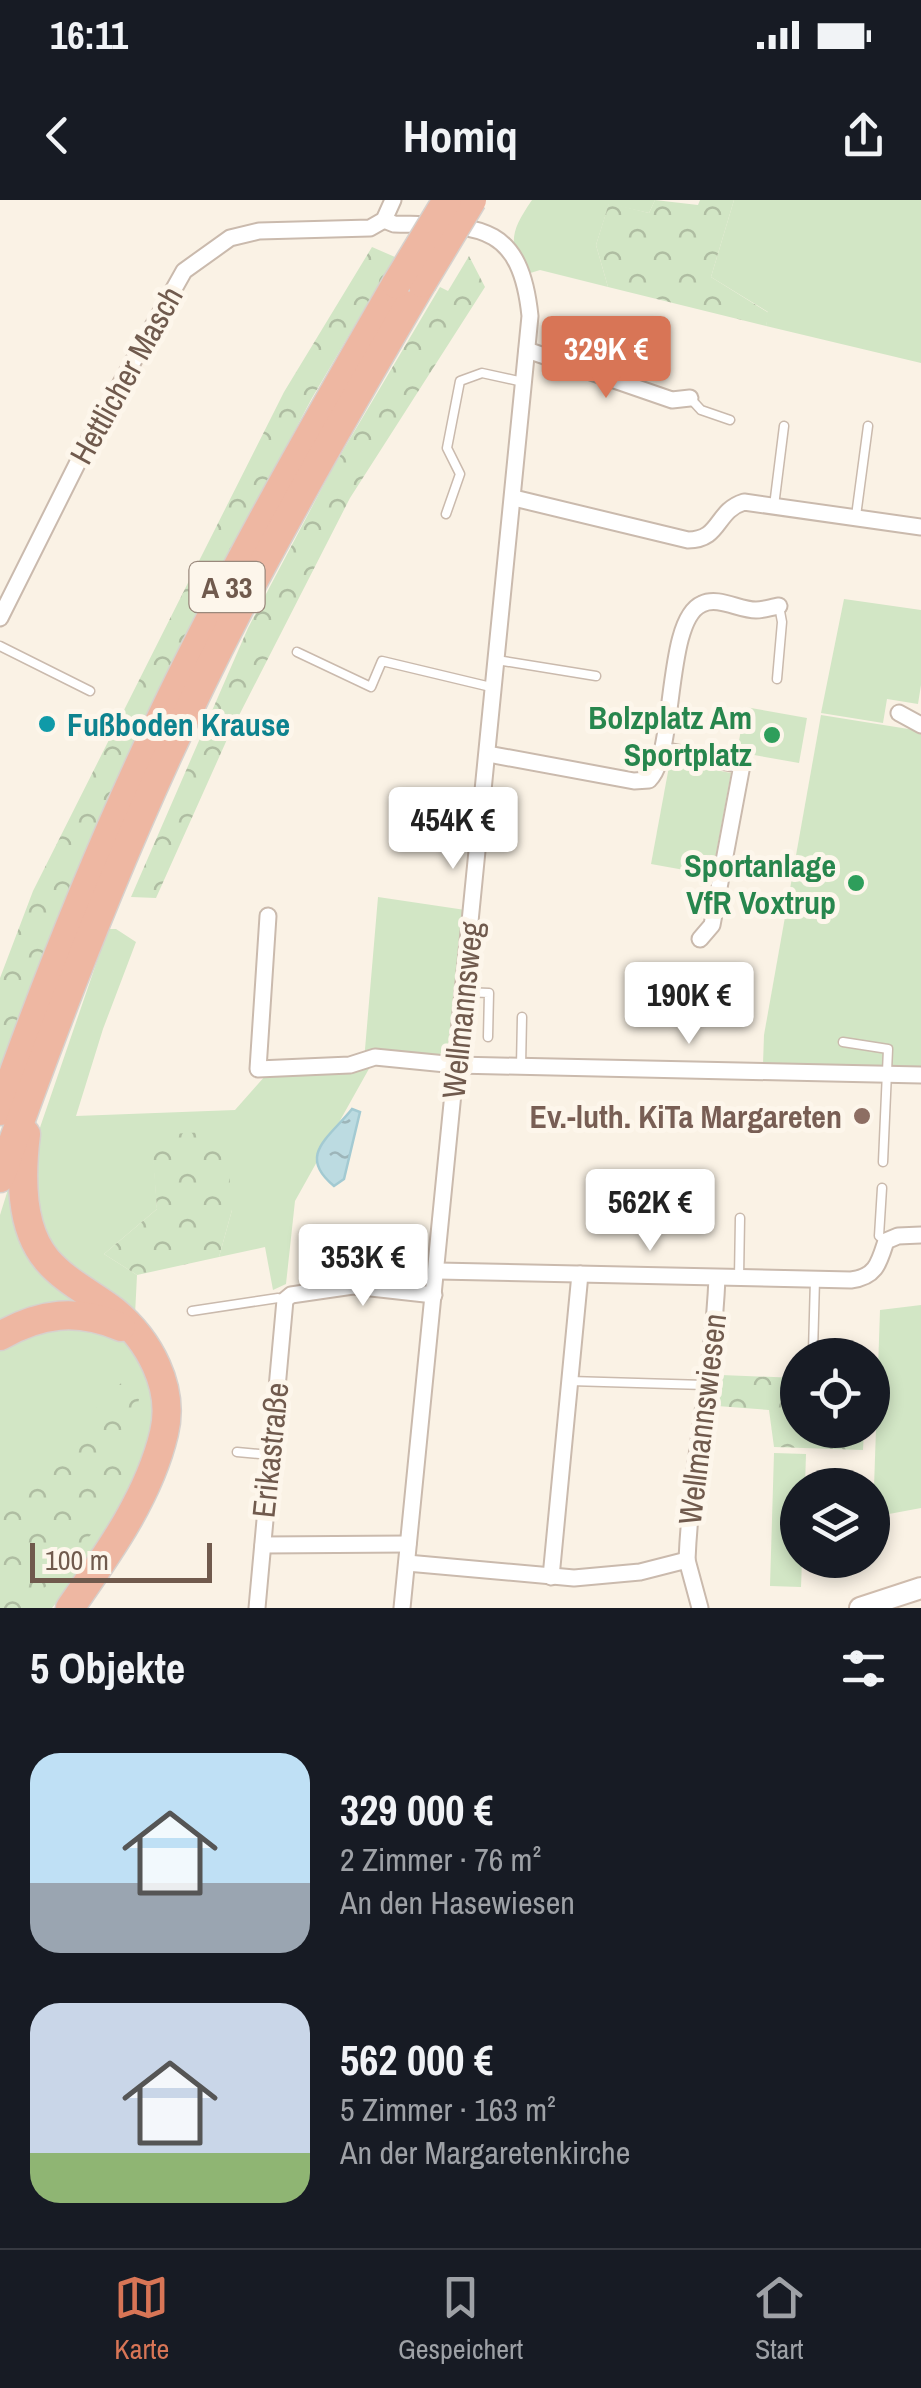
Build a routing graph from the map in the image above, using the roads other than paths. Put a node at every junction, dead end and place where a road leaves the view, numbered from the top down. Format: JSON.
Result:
{"nodes":[{"id":1,"x":393,"y":200,"type":"edge"},
{"id":2,"x":447,"y":200,"type":"edge"},
{"id":3,"x":472,"y":200,"type":"edge"},
{"id":4,"x":384,"y":220,"type":"junction"},
{"id":5,"x":409,"y":283,"type":"junction"},
{"id":6,"x":527,"y":350,"type":"junction"},
{"id":7,"x":524,"y":382,"type":"junction"},
{"id":8,"x":690,"y":398,"type":"joint"},
{"id":9,"x":730,"y":420,"type":"dead end"},
{"id":10,"x":784,"y":426,"type":"dead end"},
{"id":11,"x":868,"y":426,"type":"dead end"},
{"id":12,"x":514,"y":498,"type":"junction"},
{"id":13,"x":774,"y":506,"type":"junction"},
{"id":14,"x":446,"y":514,"type":"dead end"},
{"id":15,"x":856,"y":516,"type":"junction"},
{"id":16,"x":921,"y":527,"type":"edge"},
{"id":17,"x":779,"y":606,"type":"joint"},
{"id":18,"x":0,"y":618,"type":"edge"},
{"id":19,"x":0,"y":646,"type":"edge"},
{"id":20,"x":297,"y":652,"type":"dead end"},
{"id":21,"x":498,"y":660,"type":"junction"},
{"id":22,"x":596,"y":676,"type":"dead end"},
{"id":23,"x":777,"y":679,"type":"dead end"},
{"id":24,"x":494,"y":688,"type":"junction"},
{"id":25,"x":90,"y":692,"type":"dead end"},
{"id":26,"x":899,"y":713,"type":"dead end"},
{"id":27,"x":921,"y":725,"type":"edge"},
{"id":28,"x":662,"y":750,"type":"junction"},
{"id":29,"x":488,"y":754,"type":"junction"},
{"id":30,"x":88,"y":911,"type":"junction"},
{"id":31,"x":268,"y":916,"type":"dead end"},
{"id":32,"x":700,"y":939,"type":"dead end"},
{"id":33,"x":464,"y":992,"type":"junction"},
{"id":34,"x":522,"y":1017,"type":"dead end"},
{"id":35,"x":488,"y":1038,"type":"dead end"},
{"id":36,"x":843,"y":1042,"type":"dead end"},
{"id":37,"x":42,"y":1059,"type":"junction"},
{"id":38,"x":456,"y":1066,"type":"junction"},
{"id":39,"x":521,"y":1066,"type":"junction"},
{"id":40,"x":887,"y":1074,"type":"junction"},
{"id":41,"x":921,"y":1075,"type":"edge"},
{"id":42,"x":0,"y":1111,"type":"edge"},
{"id":43,"x":883,"y":1162,"type":"dead end"},
{"id":44,"x":0,"y":1178,"type":"edge"},
{"id":45,"x":882,"y":1188,"type":"dead end"},
{"id":46,"x":740,"y":1218,"type":"dead end"},
{"id":47,"x":921,"y":1234,"type":"edge"},
{"id":48,"x":886,"y":1241,"type":"junction"},
{"id":49,"x":438,"y":1272,"type":"junction"},
{"id":50,"x":580,"y":1274,"type":"junction"},
{"id":51,"x":716,"y":1278,"type":"junction"},
{"id":52,"x":739,"y":1278,"type":"junction"},
{"id":53,"x":814,"y":1280,"type":"junction"},
{"id":54,"x":434,"y":1294,"type":"junction"},
{"id":55,"x":288,"y":1298,"type":"junction"},
{"id":56,"x":192,"y":1311,"type":"dead end"},
{"id":57,"x":136,"y":1333,"type":"junction"},
{"id":58,"x":0,"y":1336,"type":"edge"},
{"id":59,"x":813,"y":1338,"type":"edge"},
{"id":60,"x":570,"y":1381,"type":"junction"},
{"id":61,"x":709,"y":1385,"type":"junction"},
{"id":62,"x":237,"y":1452,"type":"dead end"},
{"id":63,"x":270,"y":1455,"type":"junction"},
{"id":64,"x":408,"y":1544,"type":"junction"},
{"id":65,"x":263,"y":1545,"type":"junction"},
{"id":66,"x":687,"y":1560,"type":"junction"},
{"id":67,"x":407,"y":1564,"type":"junction"},
{"id":68,"x":551,"y":1577,"type":"junction"},
{"id":69,"x":921,"y":1588,"type":"edge"},
{"id":70,"x":70,"y":1608,"type":"edge"},
{"id":71,"x":257,"y":1608,"type":"edge"},
{"id":72,"x":402,"y":1608,"type":"edge"},
{"id":73,"x":700,"y":1608,"type":"edge"},
{"id":74,"x":860,"y":1608,"type":"edge"}],
"edges":[{"from":1,"to":4,"type":"street"},
{"from":2,"to":5,"type":"highway","number":"A 33","bridge":true},
{"from":3,"to":5,"type":"highway","number":"A 33","bridge":true},
{"from":4,"to":6,"type":"street","name":"Wellmannsweg"},
{"from":4,"to":18,"type":"street","name":"Hettlicher Masch"},
{"from":5,"to":30,"type":"highway","number":"A 33"},
{"from":6,"to":7,"type":"street","name":"Wellmannsweg"},
{"from":6,"to":8,"type":"street"},
{"from":7,"to":12,"type":"street","name":"Wellmannsweg"},
{"from":7,"to":14,"type":"lane"},
{"from":8,"to":9,"type":"lane"},
{"from":10,"to":13,"type":"lane"},
{"from":11,"to":15,"type":"lane"},
{"from":12,"to":13,"type":"street"},
{"from":12,"to":21,"type":"street","name":"Wellmannsweg"},
{"from":13,"to":15,"type":"street"},
{"from":15,"to":16,"type":"street"},
{"from":17,"to":23,"type":"lane"},
{"from":17,"to":28,"type":"street"},
{"from":19,"to":25,"type":"lane"},
{"from":20,"to":24,"type":"lane"},
{"from":21,"to":22,"type":"lane"},
{"from":21,"to":24,"type":"street","name":"Wellmannsweg"},
{"from":24,"to":29,"type":"street","name":"Wellmannsweg"},
{"from":26,"to":27,"type":"street"},
{"from":28,"to":29,"type":"street"},
{"from":28,"to":32,"type":"street"},
{"from":29,"to":33,"type":"street","name":"Wellmannsweg"},
{"from":30,"to":37,"type":"highway","number":"A 33"},
{"from":30,"to":42,"type":"highway","number":"A 33"},
{"from":31,"to":38,"type":"street"},
{"from":33,"to":35,"type":"lane"},
{"from":33,"to":38,"type":"street","name":"Wellmannsweg"},
{"from":34,"to":39,"type":"lane"},
{"from":36,"to":40,"type":"lane"},
{"from":37,"to":44,"type":"highway","number":"A 33"},
{"from":37,"to":57,"type":"highway"},
{"from":38,"to":39,"type":"street"},
{"from":38,"to":49,"type":"street","name":"Wellmannsweg"},
{"from":39,"to":40,"type":"street"},
{"from":40,"to":41,"type":"street"},
{"from":40,"to":43,"type":"lane"},
{"from":45,"to":48,"type":"lane"},
{"from":46,"to":52,"type":"lane"},
{"from":47,"to":48,"type":"street"},
{"from":48,"to":53,"type":"street"},
{"from":49,"to":50,"type":"street"},
{"from":49,"to":54,"type":"street","name":"Wellmannsweg"},
{"from":50,"to":51,"type":"street"},
{"from":50,"to":60,"type":"street"},
{"from":51,"to":52,"type":"street"},
{"from":51,"to":61,"type":"street","name":"Wellmannswiesen"},
{"from":52,"to":53,"type":"street"},
{"from":53,"to":59,"type":"lane"},
{"from":54,"to":55,"type":"street"},
{"from":54,"to":64,"type":"street","name":"Wellmannsweg"},
{"from":55,"to":56,"type":"lane"},
{"from":55,"to":63,"type":"street","name":"Erikastraße"},
{"from":57,"to":58,"type":"highway"},
{"from":57,"to":70,"type":"highway"},
{"from":60,"to":61,"type":"lane"},
{"from":60,"to":68,"type":"street"},
{"from":61,"to":66,"type":"street","name":"Wellmannswiesen"},
{"from":62,"to":63,"type":"lane"},
{"from":63,"to":65,"type":"street","name":"Erikastraße"},
{"from":64,"to":65,"type":"street"},
{"from":64,"to":67,"type":"street","name":"Wellmannsweg"},
{"from":65,"to":71,"type":"street","name":"Erikastraße"},
{"from":66,"to":68,"type":"street","name":"Wellmannswiesen"},
{"from":66,"to":73,"type":"street","name":"Wellmannswiesen"},
{"from":67,"to":68,"type":"street","name":"Wellmannswiesen"},
{"from":67,"to":72,"type":"street","name":"Wellmannsweg"},
{"from":69,"to":74,"type":"street"}]}
